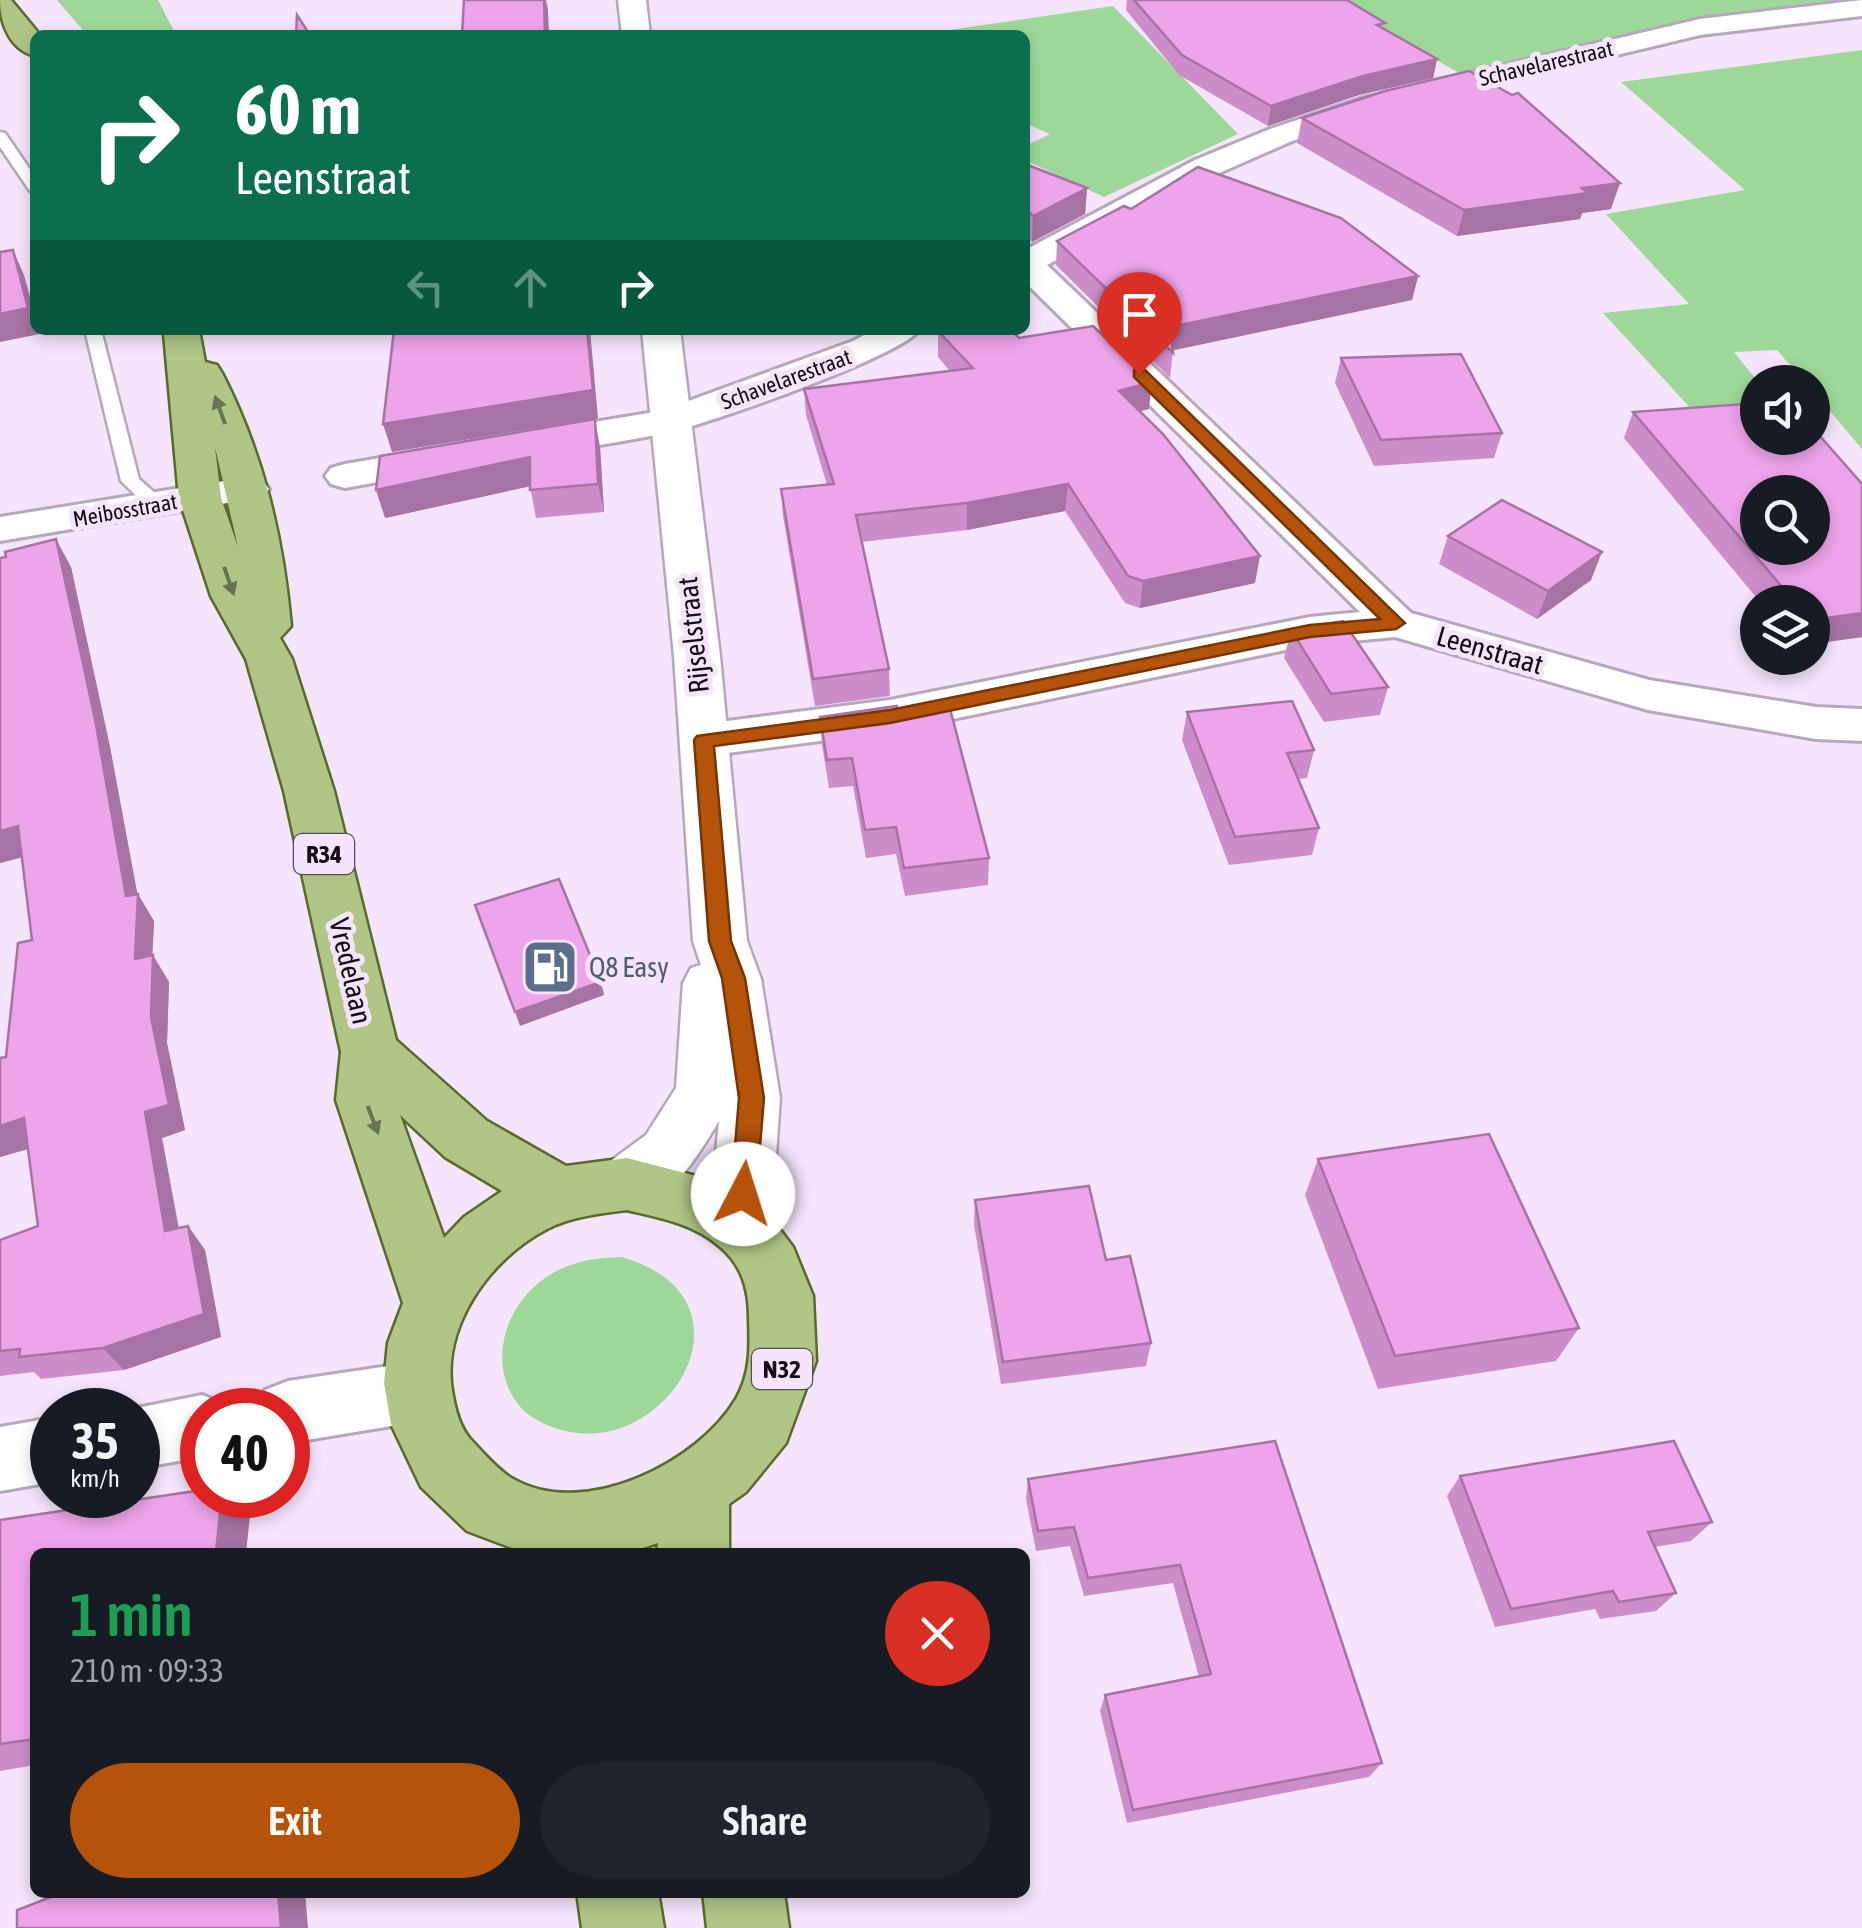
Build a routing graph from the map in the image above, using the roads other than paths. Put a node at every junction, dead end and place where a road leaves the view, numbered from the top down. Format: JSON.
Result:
{"nodes":[{"id":1,"x":632,"y":0,"type":"edge"},
{"id":2,"x":0,"y":5,"type":"edge"},
{"id":3,"x":1862,"y":8,"type":"edge"},
{"id":4,"x":635,"y":30,"type":"edge"},
{"id":5,"x":30,"y":41,"type":"edge"},
{"id":6,"x":0,"y":136,"type":"edge"},
{"id":7,"x":30,"y":181,"type":"edge"},
{"id":8,"x":1030,"y":260,"type":"edge"},
{"id":9,"x":1030,"y":268,"type":"edge"},
{"id":10,"x":93,"y":335,"type":"edge"},
{"id":11,"x":182,"y":335,"type":"edge"},
{"id":12,"x":184,"y":335,"type":"edge"},
{"id":13,"x":662,"y":335,"type":"edge"},
{"id":14,"x":892,"y":335,"type":"edge"},
{"id":15,"x":669,"y":421,"type":"junction"},
{"id":16,"x":345,"y":476,"type":"dead end"},
{"id":17,"x":249,"y":489,"type":"junction"},
{"id":18,"x":200,"y":498,"type":"junction"},
{"id":19,"x":157,"y":505,"type":"junction"},
{"id":20,"x":0,"y":529,"type":"edge"},
{"id":21,"x":1396,"y":623,"type":"junction"},
{"id":22,"x":269,"y":659,"type":"junction"},
{"id":23,"x":1862,"y":725,"type":"edge"},
{"id":24,"x":704,"y":740,"type":"junction"},
{"id":25,"x":720,"y":941,"type":"junction"},
{"id":26,"x":370,"y":1052,"type":"junction"},
{"id":27,"x":627,"y":1184,"type":"junction"},
{"id":28,"x":560,"y":1194,"type":"junction"},
{"id":29,"x":740,"y":1226,"type":"junction"},
{"id":30,"x":434,"y":1302,"type":"junction"},
{"id":31,"x":416,"y":1392,"type":"junction"},
{"id":32,"x":310,"y":1409,"type":"edge"},
{"id":33,"x":30,"y":1454,"type":"edge"},
{"id":34,"x":0,"y":1459,"type":"edge"},
{"id":35,"x":693,"y":1523,"type":"edge"},
{"id":36,"x":559,"y":1540,"type":"edge"},
{"id":37,"x":618,"y":1898,"type":"edge"},
{"id":38,"x":743,"y":1898,"type":"edge"},
{"id":39,"x":622,"y":1928,"type":"edge"},
{"id":40,"x":748,"y":1928,"type":"edge"}],
"edges":[{"from":1,"to":4,"type":"street"},
{"from":2,"to":5,"type":"main road"},
{"from":3,"to":8,"type":"street","name":"Schavelarestraat"},
{"from":6,"to":7,"type":"lane"},
{"from":9,"to":21,"type":"street"},
{"from":10,"to":19,"type":"lane"},
{"from":11,"to":18,"type":"main road","name":"Vredelaan","number":"R34"},
{"from":17,"to":12,"type":"main road","name":"Vredelaan","number":"R34","one_way":true},
{"from":13,"to":15,"type":"street","name":"Rijselstraat","number":"N32"},
{"from":14,"to":15,"type":"street","name":"Schavelarestraat"},
{"from":15,"to":16,"type":"street"},
{"from":15,"to":24,"type":"street","name":"Rijselstraat","number":"N32"},
{"from":17,"to":18,"type":"street","name":"Meibosstraat"},
{"from":17,"to":22,"type":"main road","name":"Vredelaan","number":"R34"},
{"from":18,"to":19,"type":"street","name":"Meibosstraat"},
{"from":18,"to":22,"type":"main road","name":"Vredelaan","number":"R34","one_way":true},
{"from":19,"to":20,"type":"street","name":"Meibosstraat"},
{"from":21,"to":23,"type":"street","name":"Leenstraat"},
{"from":21,"to":24,"type":"street","name":"Leenstraat"},
{"from":22,"to":26,"type":"main road","name":"Vredelaan","number":"R34"},
{"from":24,"to":25,"type":"street","name":"Rijselstraat","number":"N32"},
{"from":25,"to":27,"type":"street","name":"Rijselstraat","number":"N32"},
{"from":25,"to":29,"type":"street","name":"Rijselstraat","number":"N32"},
{"from":26,"to":28,"type":"main road","name":"Vredelaan"},
{"from":26,"to":30,"type":"main road","name":"Vredelaan","number":"R34","one_way":true},
{"from":27,"to":28,"type":"main road","number":"N32"},
{"from":27,"to":29,"type":"main road","number":"N32"},
{"from":28,"to":30,"type":"main road","number":"N32"},
{"from":29,"to":35,"type":"main road","number":"N32"},
{"from":30,"to":31,"type":"main road","number":"N32"},
{"from":31,"to":32,"type":"street"},
{"from":31,"to":36,"type":"main road","number":"N32"},
{"from":33,"to":34,"type":"street"},
{"from":35,"to":36,"type":"main road","number":"N32"},
{"from":37,"to":39,"type":"main road"},
{"from":38,"to":40,"type":"main road"}]}
